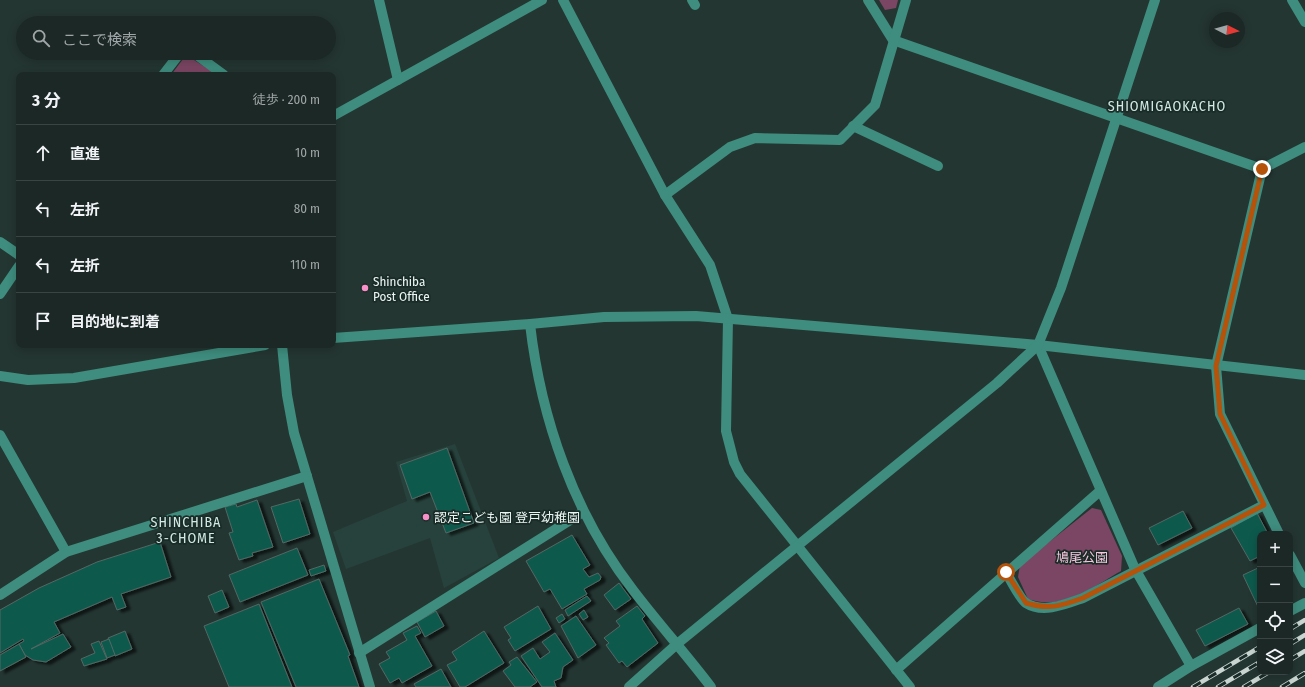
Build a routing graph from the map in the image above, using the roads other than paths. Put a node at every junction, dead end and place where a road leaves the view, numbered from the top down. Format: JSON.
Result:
{"nodes":[{"id":1,"x":379,"y":0,"type":"edge"},
{"id":2,"x":542,"y":0,"type":"edge"},
{"id":3,"x":563,"y":0,"type":"edge"},
{"id":4,"x":868,"y":0,"type":"edge"},
{"id":5,"x":906,"y":0,"type":"edge"},
{"id":6,"x":1155,"y":0,"type":"edge"},
{"id":7,"x":1292,"y":0,"type":"edge"},
{"id":8,"x":1305,"y":22,"type":"edge"},
{"id":9,"x":893,"y":40,"type":"junction"},
{"id":10,"x":174,"y":60,"type":"edge"},
{"id":11,"x":204,"y":60,"type":"edge"},
{"id":12,"x":164,"y":72,"type":"edge"},
{"id":13,"x":220,"y":72,"type":"edge"},
{"id":14,"x":398,"y":80,"type":"junction"},
{"id":15,"x":336,"y":114,"type":"edge"},
{"id":16,"x":1117,"y":119,"type":"junction"},
{"id":17,"x":853,"y":126,"type":"junction"},
{"id":18,"x":1305,"y":147,"type":"edge"},
{"id":19,"x":938,"y":166,"type":"dead end"},
{"id":20,"x":1262,"y":169,"type":"junction"},
{"id":21,"x":665,"y":195,"type":"junction"},
{"id":22,"x":0,"y":242,"type":"edge"},
{"id":23,"x":16,"y":253,"type":"edge"},
{"id":24,"x":16,"y":270,"type":"edge"},
{"id":25,"x":0,"y":294,"type":"edge"},
{"id":26,"x":728,"y":319,"type":"junction"},
{"id":27,"x":530,"y":324,"type":"junction"},
{"id":28,"x":336,"y":338,"type":"edge"},
{"id":29,"x":1038,"y":344,"type":"junction"},
{"id":30,"x":248,"y":348,"type":"edge"},
{"id":31,"x":282,"y":348,"type":"edge"},
{"id":32,"x":1216,"y":366,"type":"junction"},
{"id":33,"x":1305,"y":375,"type":"edge"},
{"id":34,"x":0,"y":376,"type":"edge"},
{"id":35,"x":0,"y":435,"type":"edge"},
{"id":36,"x":307,"y":476,"type":"junction"},
{"id":37,"x":1100,"y":491,"type":"junction"},
{"id":38,"x":1264,"y":505,"type":"junction"},
{"id":39,"x":583,"y":512,"type":"junction"},
{"id":40,"x":1277,"y":531,"type":"edge"},
{"id":41,"x":798,"y":545,"type":"junction"},
{"id":42,"x":66,"y":552,"type":"junction"},
{"id":43,"x":1293,"y":561,"type":"edge"},
{"id":44,"x":1136,"y":569,"type":"junction"},
{"id":45,"x":1006,"y":572,"type":"junction"},
{"id":46,"x":1305,"y":584,"type":"edge"},
{"id":47,"x":0,"y":595,"type":"edge"},
{"id":48,"x":1305,"y":603,"type":"edge"},
{"id":49,"x":1293,"y":609,"type":"edge"},
{"id":50,"x":1257,"y":630,"type":"edge"},
{"id":51,"x":677,"y":644,"type":"junction"},
{"id":52,"x":359,"y":653,"type":"junction"},
{"id":53,"x":1191,"y":666,"type":"junction"},
{"id":54,"x":896,"y":670,"type":"junction"},
{"id":55,"x":370,"y":687,"type":"edge"},
{"id":56,"x":629,"y":687,"type":"edge"},
{"id":57,"x":711,"y":687,"type":"edge"},
{"id":58,"x":910,"y":687,"type":"edge"},
{"id":59,"x":1158,"y":687,"type":"edge"}],
"edges":[{"from":1,"to":14,"type":"street"},
{"from":2,"to":14,"type":"street"},
{"from":3,"to":21,"type":"street"},
{"from":4,"to":9,"type":"street"},
{"from":5,"to":9,"type":"street"},
{"from":6,"to":16,"type":"street"},
{"from":7,"to":8,"type":"street"},
{"from":9,"to":16,"type":"street"},
{"from":9,"to":17,"type":"street"},
{"from":10,"to":12,"type":"street"},
{"from":11,"to":13,"type":"street"},
{"from":14,"to":15,"type":"street"},
{"from":16,"to":20,"type":"street"},
{"from":16,"to":29,"type":"street"},
{"from":17,"to":19,"type":"street"},
{"from":17,"to":21,"type":"street"},
{"from":18,"to":20,"type":"street"},
{"from":20,"to":32,"type":"street"},
{"from":21,"to":26,"type":"street"},
{"from":22,"to":23,"type":"street"},
{"from":24,"to":25,"type":"street"},
{"from":26,"to":27,"type":"street"},
{"from":26,"to":29,"type":"street"},
{"from":26,"to":41,"type":"street"},
{"from":27,"to":28,"type":"street"},
{"from":27,"to":39,"type":"street"},
{"from":29,"to":32,"type":"street"},
{"from":29,"to":37,"type":"street"},
{"from":29,"to":41,"type":"street"},
{"from":30,"to":34,"type":"street"},
{"from":31,"to":36,"type":"street"},
{"from":32,"to":33,"type":"street"},
{"from":32,"to":38,"type":"street"},
{"from":35,"to":42,"type":"street"},
{"from":36,"to":42,"type":"street"},
{"from":36,"to":52,"type":"street"},
{"from":37,"to":44,"type":"street"},
{"from":37,"to":45,"type":"street"},
{"from":38,"to":40,"type":"street"},
{"from":38,"to":44,"type":"street"},
{"from":39,"to":51,"type":"street"},
{"from":39,"to":52,"type":"street"},
{"from":41,"to":51,"type":"street"},
{"from":41,"to":54,"type":"street"},
{"from":42,"to":47,"type":"street"},
{"from":43,"to":46,"type":"street"},
{"from":44,"to":45,"type":"street"},
{"from":44,"to":53,"type":"street"},
{"from":45,"to":54,"type":"street"},
{"from":48,"to":49,"type":"street"},
{"from":50,"to":53,"type":"street"},
{"from":51,"to":56,"type":"street"},
{"from":51,"to":57,"type":"street"},
{"from":52,"to":55,"type":"street"},
{"from":53,"to":59,"type":"street"},
{"from":54,"to":58,"type":"street"}]}
